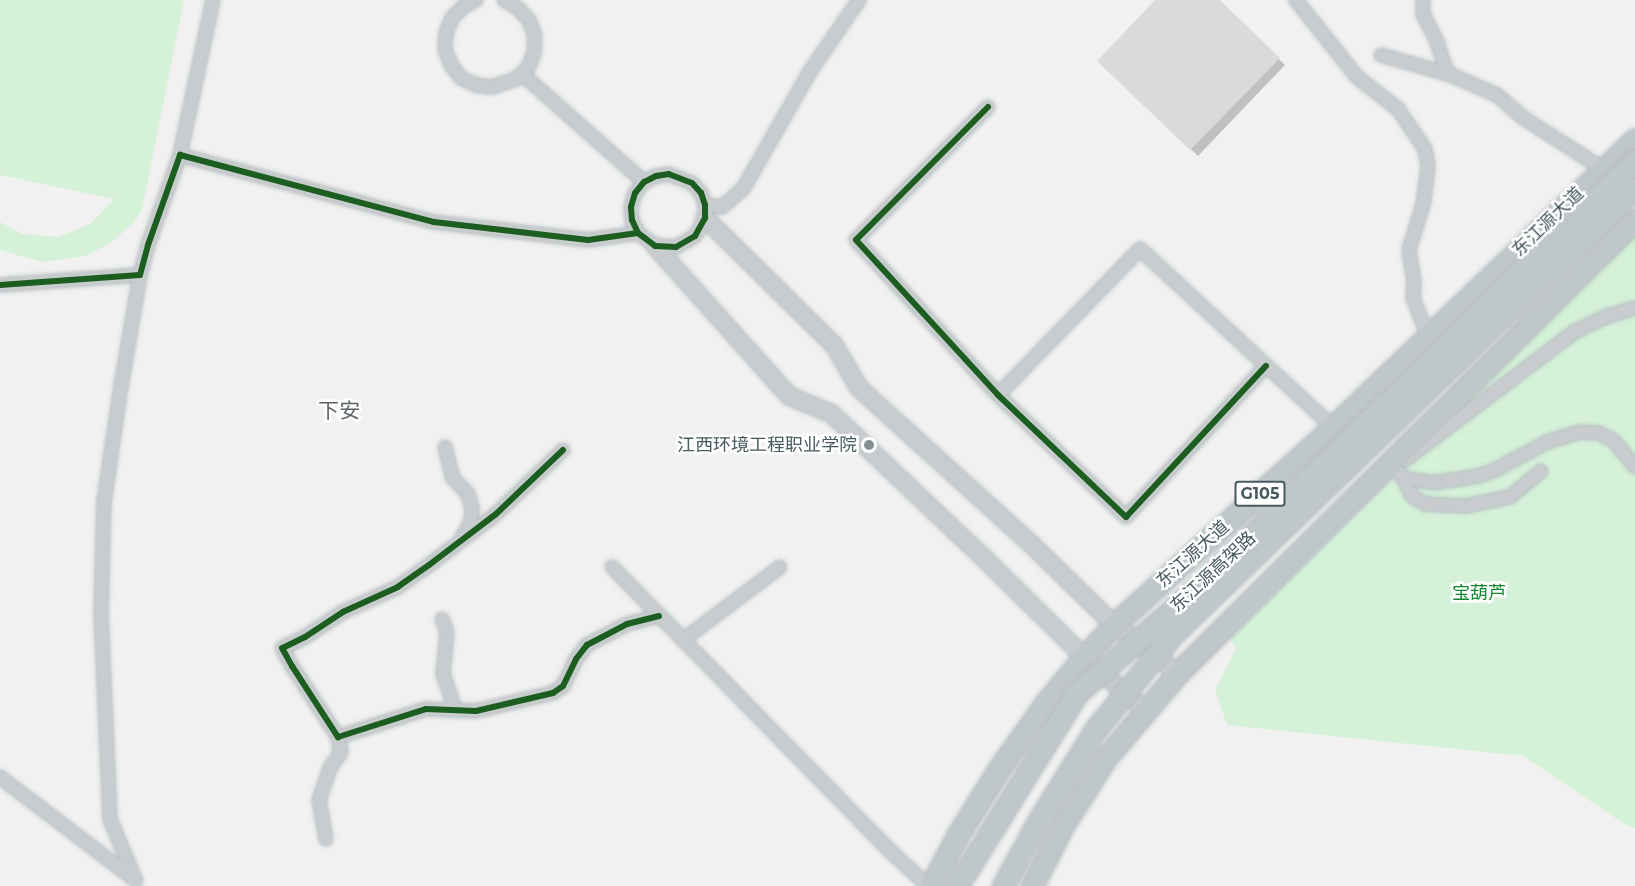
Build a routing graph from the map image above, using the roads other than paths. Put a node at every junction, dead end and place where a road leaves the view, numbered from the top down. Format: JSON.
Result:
{"nodes":[{"id":1,"x":213,"y":0,"type":"edge"},
{"id":2,"x":476,"y":0,"type":"edge"},
{"id":3,"x":504,"y":0,"type":"edge"},
{"id":4,"x":859,"y":0,"type":"edge"},
{"id":5,"x":1296,"y":0,"type":"edge"},
{"id":6,"x":1421,"y":2,"type":"edge"},
{"id":7,"x":1381,"y":55,"type":"dead end"},
{"id":8,"x":522,"y":74,"type":"junction"},
{"id":9,"x":1451,"y":75,"type":"junction"},
{"id":10,"x":988,"y":106,"type":"dead end"},
{"id":11,"x":1635,"y":139,"type":"edge"},
{"id":12,"x":180,"y":156,"type":"junction"},
{"id":13,"x":1635,"y":161,"type":"edge"},
{"id":14,"x":1603,"y":169,"type":"junction"},
{"id":15,"x":644,"y":182,"type":"junction"},
{"id":16,"x":1635,"y":189,"type":"edge"},
{"id":17,"x":705,"y":211,"type":"junction"},
{"id":18,"x":1635,"y":220,"type":"edge"},
{"id":19,"x":638,"y":233,"type":"junction"},
{"id":20,"x":655,"y":246,"type":"junction"},
{"id":21,"x":141,"y":275,"type":"junction"},
{"id":22,"x":0,"y":285,"type":"edge"},
{"id":23,"x":1499,"y":308,"type":"junction"},
{"id":24,"x":1635,"y":308,"type":"edge"},
{"id":25,"x":1428,"y":336,"type":"junction"},
{"id":26,"x":1266,"y":366,"type":"junction"},
{"id":27,"x":998,"y":395,"type":"junction"},
{"id":28,"x":1333,"y":427,"type":"junction"},
{"id":29,"x":445,"y":447,"type":"dead end"},
{"id":30,"x":563,"y":450,"type":"dead end"},
{"id":31,"x":1396,"y":467,"type":"junction"},
{"id":32,"x":1635,"y":467,"type":"edge"},
{"id":33,"x":1541,"y":471,"type":"dead end"},
{"id":34,"x":1403,"y":478,"type":"junction"},
{"id":35,"x":459,"y":543,"type":"junction"},
{"id":36,"x":612,"y":567,"type":"dead end"},
{"id":37,"x":780,"y":567,"type":"dead end"},
{"id":38,"x":1151,"y":592,"type":"junction"},
{"id":39,"x":1260,"y":598,"type":"dead end"},
{"id":40,"x":1237,"y":614,"type":"junction"},
{"id":41,"x":659,"y":616,"type":"junction"},
{"id":42,"x":441,"y":619,"type":"dead end"},
{"id":43,"x":1114,"y":625,"type":"junction"},
{"id":44,"x":683,"y":640,"type":"junction"},
{"id":45,"x":1084,"y":657,"type":"junction"},
{"id":46,"x":1178,"y":673,"type":"junction"},
{"id":47,"x":1145,"y":710,"type":"junction"},
{"id":48,"x":456,"y":711,"type":"junction"},
{"id":49,"x":338,"y":737,"type":"junction"},
{"id":50,"x":0,"y":777,"type":"edge"},
{"id":51,"x":326,"y":839,"type":"dead end"},
{"id":52,"x":139,"y":884,"type":"edge"},
{"id":53,"x":930,"y":886,"type":"edge"},
{"id":54,"x":957,"y":886,"type":"edge"},
{"id":55,"x":1003,"y":886,"type":"edge"},
{"id":56,"x":1032,"y":886,"type":"edge"}],
"edges":[{"from":1,"to":12,"type":"street"},
{"from":2,"to":8,"type":"street"},
{"from":3,"to":8,"type":"street"},
{"from":4,"to":17,"type":"street"},
{"from":5,"to":25,"type":"street"},
{"from":6,"to":9,"type":"street"},
{"from":7,"to":9,"type":"street"},
{"from":8,"to":15,"type":"street"},
{"from":9,"to":14,"type":"street"},
{"from":10,"to":27,"type":"street"},
{"from":11,"to":14,"type":"highway","name":"东江源大道","number":"G105"},
{"from":12,"to":19,"type":"street"},
{"from":12,"to":21,"type":"street"},
{"from":13,"to":23,"type":"highway","name":"东江源高架路","bridge":true},
{"from":14,"to":25,"type":"highway","name":"东江源大道","number":"G105"},
{"from":15,"to":17,"type":"street"},
{"from":15,"to":19,"type":"street"},
{"from":16,"to":23,"type":"highway","name":"东江源高架路","bridge":true},
{"from":17,"to":20,"type":"street"},
{"from":17,"to":43,"type":"street"},
{"from":18,"to":40,"type":"highway"},
{"from":19,"to":20,"type":"street"},
{"from":20,"to":45,"type":"street"},
{"from":21,"to":22,"type":"street"},
{"from":21,"to":52,"type":"street"},
{"from":23,"to":38,"type":"highway","bridge":true},
{"from":23,"to":40,"type":"highway","bridge":true},
{"from":23,"to":54,"type":"highway","name":"东江源高架路","bridge":true},
{"from":23,"to":55,"type":"highway","name":"东江源高架路","bridge":true},
{"from":24,"to":31,"type":"street"},
{"from":25,"to":28,"type":"highway","name":"东江源大道","number":"G105"},
{"from":26,"to":27,"type":"street"},
{"from":26,"to":27,"type":"street"},
{"from":26,"to":28,"type":"street"},
{"from":28,"to":38,"type":"highway","name":"东江源大道","number":"G105"},
{"from":29,"to":35,"type":"street"},
{"from":30,"to":35,"type":"street"},
{"from":31,"to":34,"type":"street"},
{"from":31,"to":39,"type":"street"},
{"from":32,"to":34,"type":"street"},
{"from":33,"to":34,"type":"street"},
{"from":35,"to":49,"type":"street"},
{"from":36,"to":41,"type":"street"},
{"from":37,"to":44,"type":"street"},
{"from":38,"to":43,"type":"highway","name":"东江源大道","number":"G105"},
{"from":40,"to":46,"type":"highway"},
{"from":41,"to":44,"type":"street"},
{"from":41,"to":48,"type":"street"},
{"from":42,"to":48,"type":"street"},
{"from":43,"to":45,"type":"highway","name":"东江源大道","number":"G105"},
{"from":43,"to":46,"type":"street"},
{"from":44,"to":53,"type":"street"},
{"from":45,"to":47,"type":"street"},
{"from":45,"to":53,"type":"highway","name":"东江源大道","number":"G105"},
{"from":46,"to":47,"type":"highway"},
{"from":47,"to":56,"type":"highway"},
{"from":48,"to":49,"type":"street"},
{"from":49,"to":51,"type":"street"},
{"from":50,"to":52,"type":"street"}]}
